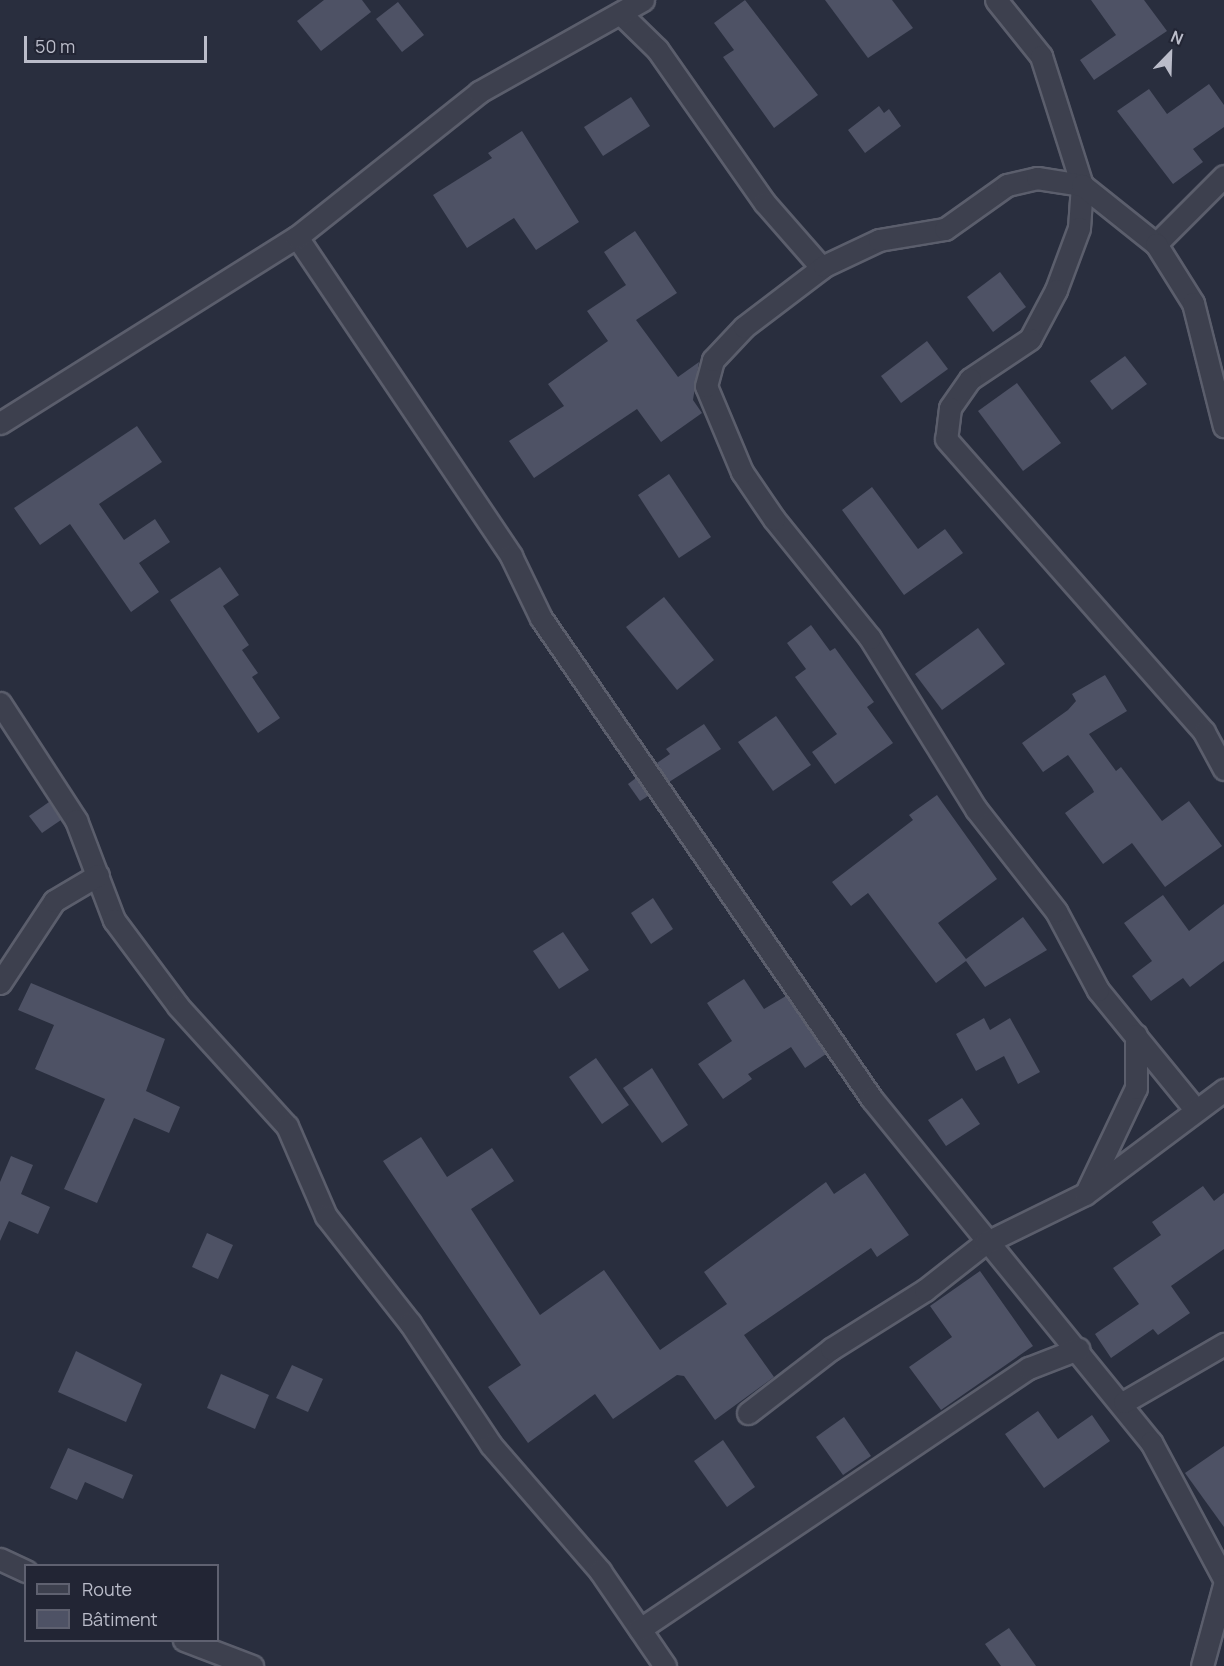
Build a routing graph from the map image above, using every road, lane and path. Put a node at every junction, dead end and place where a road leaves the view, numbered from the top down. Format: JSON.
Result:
{"nodes":[{"id":1,"x":642,"y":0,"type":"edge"},
{"id":2,"x":996,"y":0,"type":"edge"},
{"id":3,"x":622,"y":15,"type":"junction"},
{"id":4,"x":1224,"y":176,"type":"edge"},
{"id":5,"x":1082,"y":185,"type":"junction"},
{"id":6,"x":297,"y":237,"type":"junction"},
{"id":7,"x":1156,"y":244,"type":"junction"},
{"id":8,"x":822,"y":268,"type":"junction"},
{"id":9,"x":0,"y":423,"type":"edge"},
{"id":10,"x":1224,"y":426,"type":"edge"},
{"id":11,"x":0,"y":703,"type":"edge"},
{"id":12,"x":1224,"y":769,"type":"edge"},
{"id":13,"x":98,"y":875,"type":"junction"},
{"id":14,"x":0,"y":983,"type":"edge"},
{"id":15,"x":1136,"y":1035,"type":"junction"},
{"id":16,"x":1224,"y":1089,"type":"edge"},
{"id":17,"x":1194,"y":1109,"type":"junction"},
{"id":18,"x":1085,"y":1194,"type":"junction"},
{"id":19,"x":985,"y":1243,"type":"junction"},
{"id":20,"x":1224,"y":1344,"type":"edge"},
{"id":21,"x":1078,"y":1349,"type":"junction"},
{"id":22,"x":1124,"y":1402,"type":"junction"},
{"id":23,"x":748,"y":1413,"type":"dead end"},
{"id":24,"x":0,"y":1559,"type":"edge"},
{"id":25,"x":24,"y":1570,"type":"edge"},
{"id":26,"x":1224,"y":1579,"type":"edge"},
{"id":27,"x":1224,"y":1585,"type":"edge"},
{"id":28,"x":640,"y":1629,"type":"junction"},
{"id":29,"x":187,"y":1642,"type":"edge"},
{"id":30,"x":252,"y":1666,"type":"edge"},
{"id":31,"x":665,"y":1666,"type":"edge"},
{"id":32,"x":1202,"y":1666,"type":"edge"}],
"edges":[{"from":1,"to":3,"type":"street"},
{"from":2,"to":5,"type":"street"},
{"from":3,"to":6,"type":"street"},
{"from":3,"to":8,"type":"street"},
{"from":4,"to":7,"type":"street"},
{"from":5,"to":7,"type":"street"},
{"from":5,"to":8,"type":"street"},
{"from":5,"to":12,"type":"street"},
{"from":6,"to":9,"type":"street"},
{"from":6,"to":19,"type":"street"},
{"from":7,"to":10,"type":"street"},
{"from":8,"to":15,"type":"street"},
{"from":11,"to":13,"type":"street"},
{"from":13,"to":14,"type":"street"},
{"from":13,"to":28,"type":"street"},
{"from":15,"to":17,"type":"street"},
{"from":15,"to":18,"type":"street"},
{"from":16,"to":17,"type":"street"},
{"from":17,"to":18,"type":"street"},
{"from":18,"to":19,"type":"street"},
{"from":19,"to":21,"type":"street"},
{"from":19,"to":23,"type":"street"},
{"from":20,"to":22,"type":"street"},
{"from":21,"to":22,"type":"street"},
{"from":21,"to":28,"type":"street"},
{"from":22,"to":26,"type":"street"},
{"from":24,"to":25,"type":"street"},
{"from":27,"to":32,"type":"street"},
{"from":28,"to":31,"type":"street"},
{"from":29,"to":30,"type":"street"}]}
